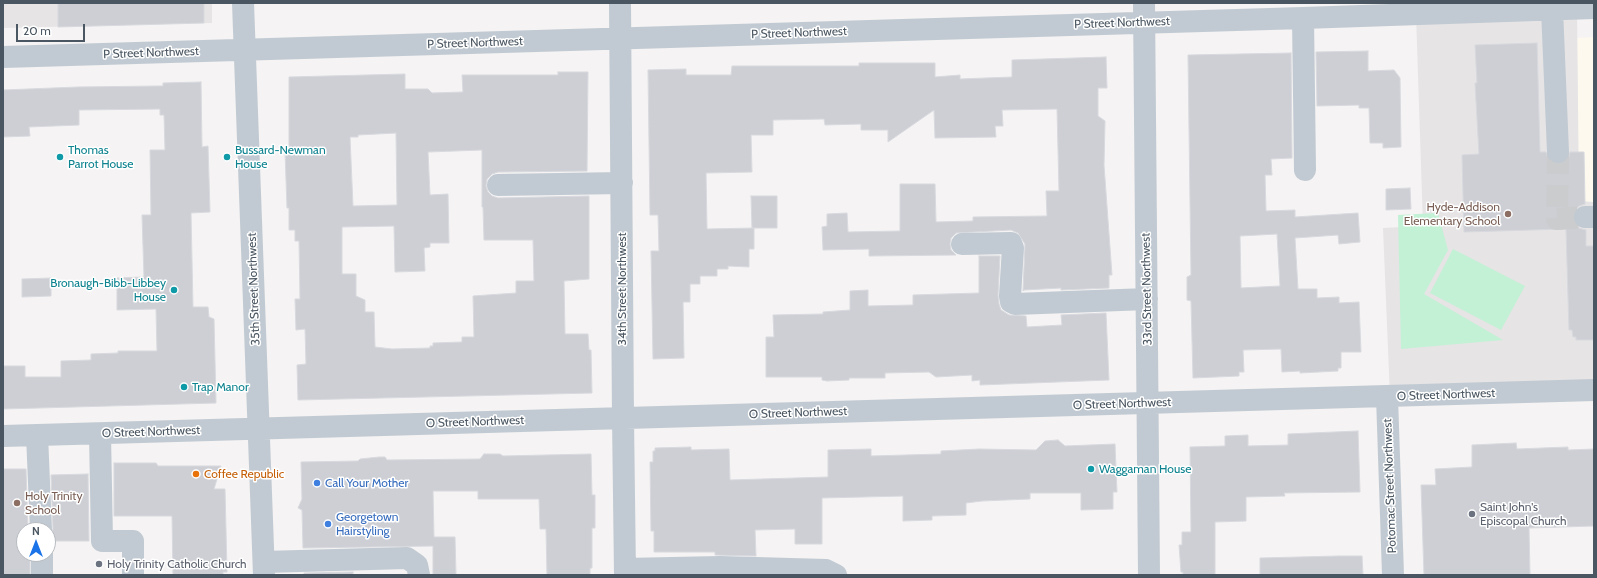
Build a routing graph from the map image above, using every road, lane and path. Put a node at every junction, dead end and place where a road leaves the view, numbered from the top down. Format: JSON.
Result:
{"nodes":[{"id":1,"x":243,"y":3,"type":"edge"},
{"id":2,"x":620,"y":3,"type":"edge"},
{"id":3,"x":1439,"y":8,"type":"edge"},
{"id":4,"x":1594,"y":8,"type":"edge"},
{"id":5,"x":1552,"y":9,"type":"junction"},
{"id":6,"x":1276,"y":11,"type":"edge"},
{"id":7,"x":1144,"y":13,"type":"edge"},
{"id":8,"x":1303,"y":18,"type":"junction"},
{"id":9,"x":621,"y":38,"type":"junction"},
{"id":10,"x":245,"y":50,"type":"junction"},
{"id":11,"x":3,"y":57,"type":"edge"},
{"id":12,"x":1558,"y":152,"type":"tunnel mouth"},
{"id":13,"x":1305,"y":170,"type":"dead end"},
{"id":14,"x":622,"y":183,"type":"junction"},
{"id":15,"x":498,"y":185,"type":"dead end"},
{"id":16,"x":962,"y":244,"type":"dead end"},
{"id":17,"x":1146,"y":299,"type":"junction"},
{"id":18,"x":1594,"y":390,"type":"edge"},
{"id":19,"x":1387,"y":397,"type":"junction"},
{"id":20,"x":1148,"y":403,"type":"junction"},
{"id":21,"x":622,"y":418,"type":"junction"},
{"id":22,"x":259,"y":429,"type":"junction"},
{"id":23,"x":100,"y":434,"type":"junction"},
{"id":24,"x":37,"y":435,"type":"junction"},
{"id":25,"x":3,"y":436,"type":"edge"},
{"id":26,"x":41,"y":522,"type":"edge"},
{"id":27,"x":42,"y":562,"type":"edge"},
{"id":28,"x":264,"y":569,"type":"edge"},
{"id":29,"x":625,"y":572,"type":"edge"},
{"id":30,"x":42,"y":575,"type":"edge"},
{"id":31,"x":134,"y":575,"type":"edge"},
{"id":32,"x":419,"y":575,"type":"edge"},
{"id":33,"x":836,"y":575,"type":"edge"},
{"id":34,"x":1148,"y":575,"type":"edge"},
{"id":35,"x":1393,"y":575,"type":"edge"}],
"edges":[{"from":1,"to":10,"type":"street","name":"35th Street Northwest"},
{"from":2,"to":9,"type":"street","name":"34th Street Northwest"},
{"from":3,"to":5,"type":"street","name":"P Street Northwest"},
{"from":3,"to":8,"type":"street","name":"P Street Northwest"},
{"from":4,"to":5,"type":"street","name":"P Street Northwest"},
{"from":5,"to":12,"type":"street"},
{"from":6,"to":7,"type":"street","name":"P Street Northwest"},
{"from":6,"to":8,"type":"street","name":"P Street Northwest"},
{"from":7,"to":9,"type":"street","name":"P Street Northwest"},
{"from":7,"to":17,"type":"street","name":"33rd Street Northwest"},
{"from":8,"to":13,"type":"street"},
{"from":9,"to":10,"type":"street","name":"P Street Northwest"},
{"from":9,"to":14,"type":"street","name":"34th Street Northwest"},
{"from":10,"to":11,"type":"street","name":"P Street Northwest"},
{"from":10,"to":22,"type":"street","name":"35th Street Northwest"},
{"from":14,"to":15,"type":"street"},
{"from":14,"to":21,"type":"street","name":"34th Street Northwest"},
{"from":16,"to":17,"type":"street"},
{"from":17,"to":20,"type":"street","name":"33rd Street Northwest"},
{"from":18,"to":19,"type":"street","name":"O Street Northwest"},
{"from":19,"to":20,"type":"street","name":"O Street Northwest"},
{"from":19,"to":35,"type":"street","name":"Potomac Street Northwest"},
{"from":20,"to":21,"type":"street","name":"O Street Northwest"},
{"from":20,"to":34,"type":"street","name":"33rd Street Northwest"},
{"from":21,"to":22,"type":"street","name":"O Street Northwest"},
{"from":21,"to":29,"type":"street","name":"34th Street Northwest"},
{"from":22,"to":23,"type":"street","name":"O Street Northwest"},
{"from":22,"to":28,"type":"street","name":"35th Street Northwest"},
{"from":23,"to":24,"type":"street","name":"O Street Northwest"},
{"from":23,"to":31,"type":"street"},
{"from":24,"to":25,"type":"street","name":"O Street Northwest"},
{"from":24,"to":26,"type":"street"},
{"from":27,"to":30,"type":"street"},
{"from":28,"to":32,"type":"street"},
{"from":29,"to":33,"type":"street"}]}
